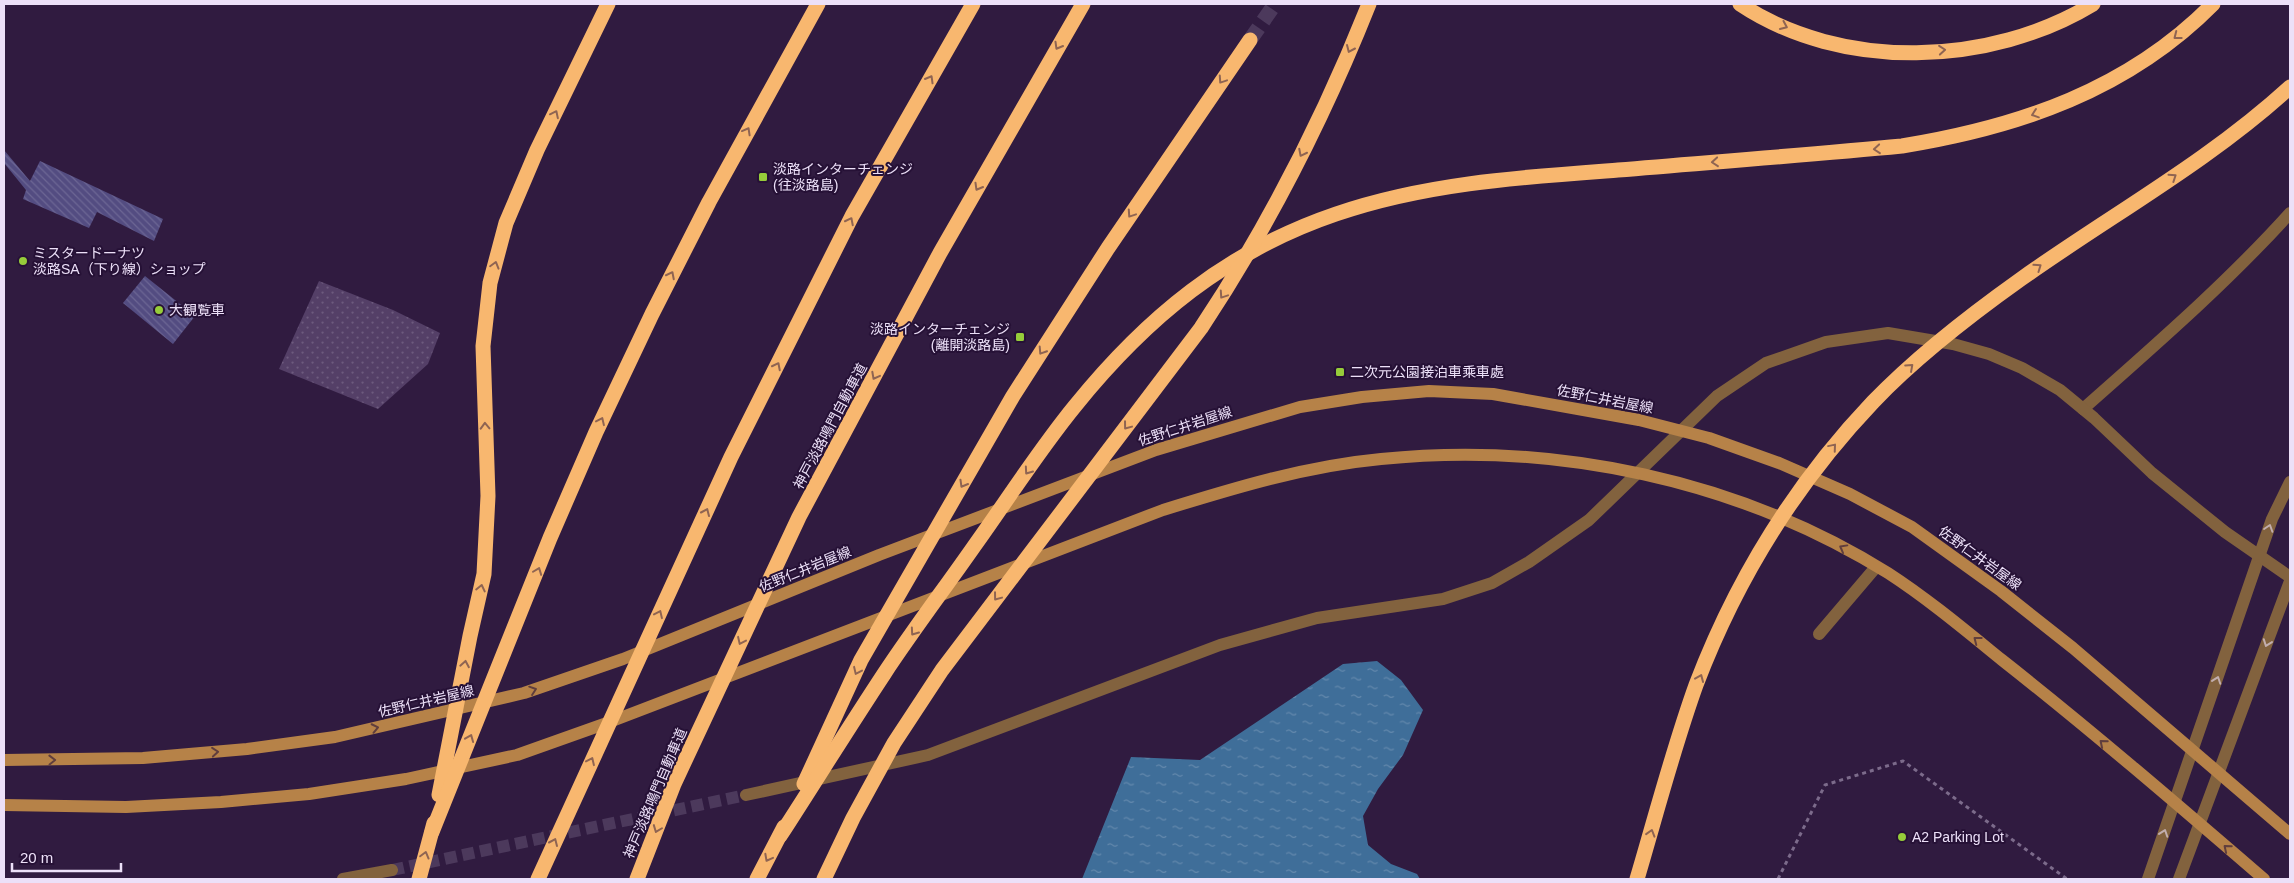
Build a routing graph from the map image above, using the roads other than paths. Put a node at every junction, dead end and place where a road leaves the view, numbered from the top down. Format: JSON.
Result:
{"nodes":[{"id":1,"x":608,"y":4,"type":"edge"},
{"id":2,"x":818,"y":4,"type":"edge"},
{"id":3,"x":973,"y":4,"type":"edge"},
{"id":4,"x":1083,"y":4,"type":"edge"},
{"id":5,"x":1368,"y":4,"type":"edge"},
{"id":6,"x":1740,"y":4,"type":"edge"},
{"id":7,"x":2093,"y":4,"type":"edge"},
{"id":8,"x":2213,"y":4,"type":"edge"},
{"id":9,"x":1250,"y":40,"type":"tunnel mouth"},
{"id":10,"x":2290,"y":87,"type":"edge"},
{"id":11,"x":2290,"y":213,"type":"edge"},
{"id":12,"x":2083,"y":409,"type":"junction"},
{"id":13,"x":2290,"y":482,"type":"edge"},
{"id":14,"x":1876,"y":567,"type":"junction"},
{"id":15,"x":2290,"y":579,"type":"edge"},
{"id":16,"x":1820,"y":634,"type":"dead end"},
{"id":17,"x":4,"y":760,"type":"edge"},
{"id":18,"x":746,"y":795,"type":"tunnel mouth"},
{"id":19,"x":4,"y":805,"type":"edge"},
{"id":20,"x":432,"y":832,"type":"junction"},
{"id":21,"x":2290,"y":834,"type":"edge"},
{"id":22,"x":780,"y":836,"type":"junction"},
{"id":23,"x":392,"y":870,"type":"tunnel mouth"},
{"id":24,"x":343,"y":879,"type":"edge"},
{"id":25,"x":419,"y":879,"type":"edge"},
{"id":26,"x":538,"y":879,"type":"edge"},
{"id":27,"x":638,"y":879,"type":"edge"},
{"id":28,"x":757,"y":879,"type":"edge"},
{"id":29,"x":824,"y":879,"type":"edge"},
{"id":30,"x":1637,"y":879,"type":"edge"},
{"id":31,"x":2148,"y":879,"type":"edge"},
{"id":32,"x":2178,"y":879,"type":"edge"},
{"id":33,"x":2264,"y":879,"type":"edge"}],
"edges":[{"from":20,"to":1,"type":"highway","one_way":true},
{"from":20,"to":2,"type":"highway","one_way":true},
{"from":26,"to":3,"type":"highway","one_way":true},
{"from":4,"to":27,"type":"highway","name":"神戸淡路鳴門自動車道","one_way":true},
{"from":5,"to":29,"type":"highway","one_way":true},
{"from":6,"to":7,"type":"highway","one_way":true},
{"from":8,"to":22,"type":"highway","one_way":true},
{"from":9,"to":22,"type":"highway","one_way":true},
{"from":30,"to":10,"type":"highway","one_way":true},
{"from":11,"to":12,"type":"street"},
{"from":12,"to":15,"type":"street"},
{"from":12,"to":18,"type":"street"},
{"from":31,"to":13,"type":"street","one_way":true},
{"from":14,"to":16,"type":"street"},
{"from":14,"to":19,"type":"main road","one_way":true},
{"from":33,"to":14,"type":"main road","one_way":true},
{"from":15,"to":32,"type":"street","one_way":true},
{"from":17,"to":21,"type":"main road","name":"佐野仁井岩屋線","one_way":true},
{"from":25,"to":20,"type":"highway","one_way":true},
{"from":22,"to":28,"type":"highway","one_way":true},
{"from":23,"to":24,"type":"street"}]}
